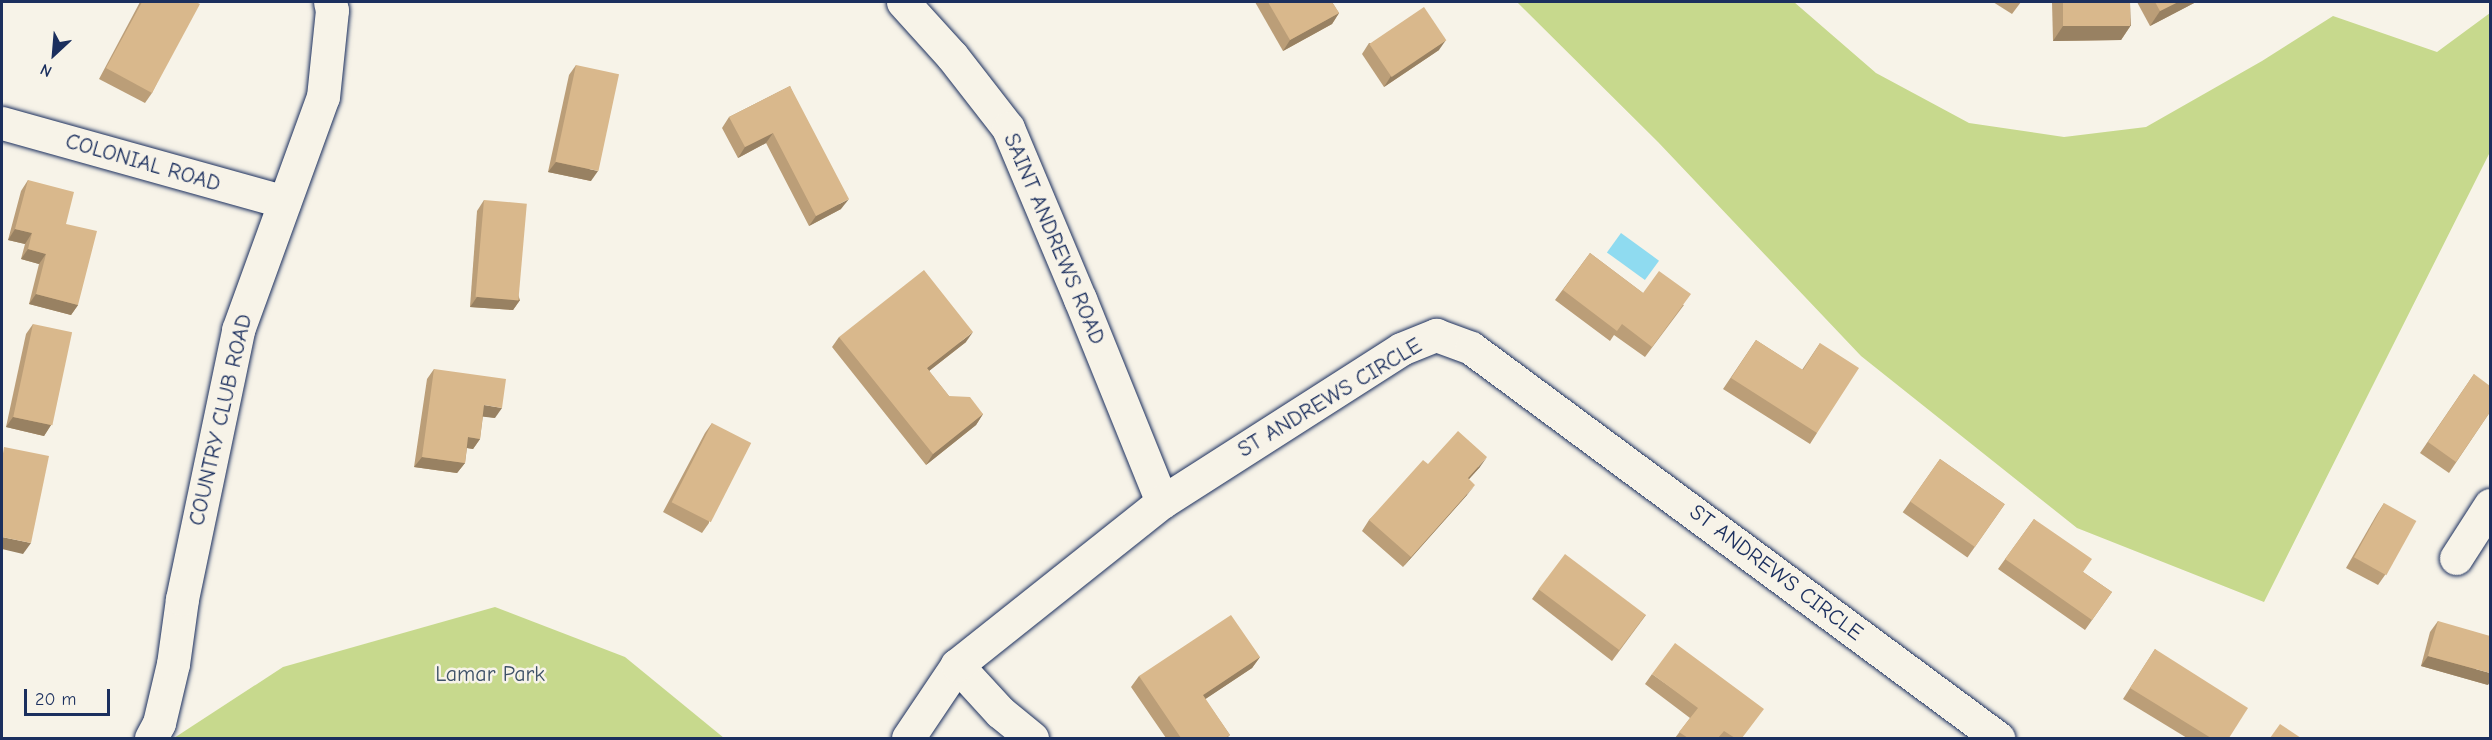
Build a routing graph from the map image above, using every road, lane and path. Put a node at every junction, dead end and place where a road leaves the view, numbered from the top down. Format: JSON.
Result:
{"nodes":[{"id":1,"x":330,"y":2,"type":"edge"},
{"id":2,"x":903,"y":2,"type":"edge"},
{"id":3,"x":2,"y":123,"type":"edge"},
{"id":4,"x":284,"y":202,"type":"junction"},
{"id":5,"x":1162,"y":502,"type":"junction"},
{"id":6,"x":2487,"y":518,"type":"edge"},
{"id":7,"x":2456,"y":558,"type":"dead end"},
{"id":8,"x":957,"y":665,"type":"junction"},
{"id":9,"x":151,"y":738,"type":"edge"},
{"id":10,"x":908,"y":738,"type":"edge"},
{"id":11,"x":1032,"y":738,"type":"edge"},
{"id":12,"x":1998,"y":738,"type":"edge"}],
"edges":[{"from":1,"to":4,"type":"street","name":"COUNTRY CLUB ROAD"},
{"from":2,"to":5,"type":"street","name":"SAINT ANDREWS ROAD"},
{"from":3,"to":4,"type":"street","name":"COLONIAL ROAD"},
{"from":4,"to":9,"type":"street","name":"COUNTRY CLUB ROAD"},
{"from":5,"to":8,"type":"street","name":"ST ANDREWS CIRCLE"},
{"from":5,"to":12,"type":"street","name":"ST ANDREWS CIRCLE"},
{"from":6,"to":7,"type":"street"},
{"from":8,"to":10,"type":"street","name":"ST ANDREWS CIRCLE"},
{"from":8,"to":11,"type":"street"}]}
